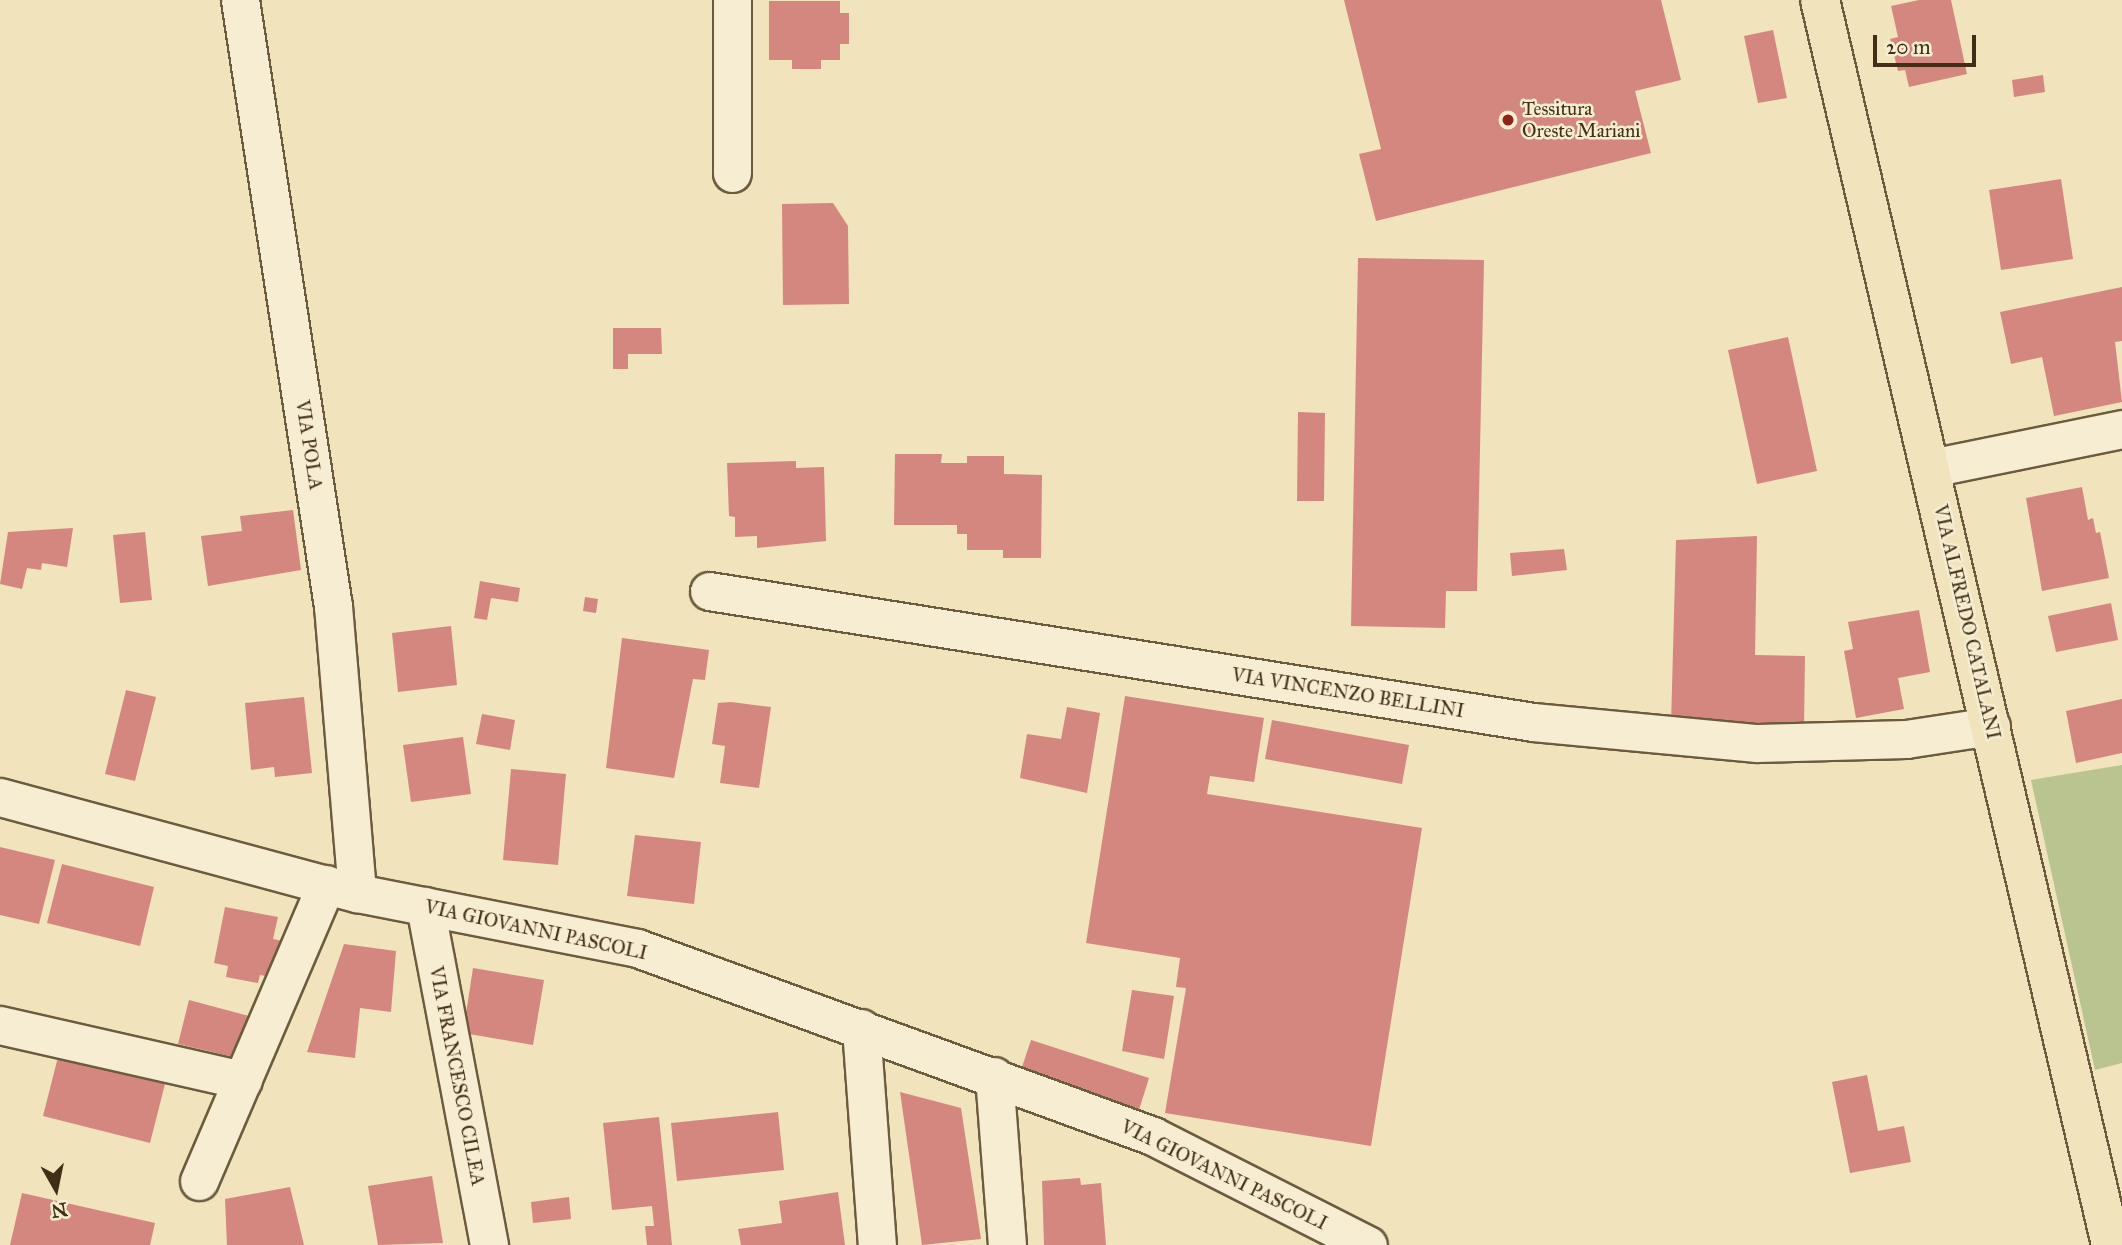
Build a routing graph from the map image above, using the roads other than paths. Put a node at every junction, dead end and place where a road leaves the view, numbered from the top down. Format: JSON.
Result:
{"nodes":[{"id":1,"x":240,"y":0,"type":"edge"},
{"id":2,"x":732,"y":0,"type":"edge"},
{"id":3,"x":1821,"y":0,"type":"edge"},
{"id":4,"x":732,"y":173,"type":"dead end"},
{"id":5,"x":2122,"y":429,"type":"edge"},
{"id":6,"x":1931,"y":468,"type":"junction"},
{"id":7,"x":709,"y":591,"type":"dead end"},
{"id":8,"x":1991,"y":726,"type":"junction"},
{"id":9,"x":0,"y":797,"type":"edge"},
{"id":10,"x":342,"y":888,"type":"junction"},
{"id":11,"x":425,"y":906,"type":"junction"},
{"id":12,"x":0,"y":1025,"type":"edge"},
{"id":13,"x":861,"y":1028,"type":"junction"},
{"id":14,"x":994,"y":1076,"type":"junction"},
{"id":15,"x":243,"y":1080,"type":"junction"},
{"id":16,"x":200,"y":1181,"type":"dead end"},
{"id":17,"x":1336,"y":1237,"type":"edge"},
{"id":18,"x":489,"y":1245,"type":"edge"},
{"id":19,"x":877,"y":1245,"type":"edge"},
{"id":20,"x":1007,"y":1245,"type":"edge"},
{"id":21,"x":1368,"y":1245,"type":"edge"},
{"id":22,"x":2111,"y":1245,"type":"edge"}],
"edges":[{"from":1,"to":10,"type":"street","name":"VIA POLA"},
{"from":2,"to":4,"type":"street"},
{"from":3,"to":6,"type":"main road","name":"VIA ALFREDO CATALANI"},
{"from":5,"to":6,"type":"street"},
{"from":6,"to":8,"type":"main road","name":"VIA ALFREDO CATALANI"},
{"from":7,"to":8,"type":"street","name":"VIA VINCENZO BELLINI"},
{"from":8,"to":22,"type":"main road","name":"VIA ALFREDO CATALANI"},
{"from":9,"to":10,"type":"street","name":"VIA GIOVANNI PASCOLI"},
{"from":10,"to":11,"type":"street","name":"VIA GIOVANNI PASCOLI"},
{"from":10,"to":15,"type":"street"},
{"from":11,"to":13,"type":"street","name":"VIA GIOVANNI PASCOLI"},
{"from":11,"to":18,"type":"street","name":"VIA FRANCESCO CILEA"},
{"from":12,"to":15,"type":"street"},
{"from":13,"to":14,"type":"street","name":"VIA GIOVANNI PASCOLI"},
{"from":13,"to":19,"type":"street"},
{"from":14,"to":17,"type":"street","name":"VIA GIOVANNI PASCOLI"},
{"from":14,"to":20,"type":"street"},
{"from":15,"to":16,"type":"street"},
{"from":17,"to":21,"type":"street","name":"VIA GIOVANNI PASCOLI"}]}
